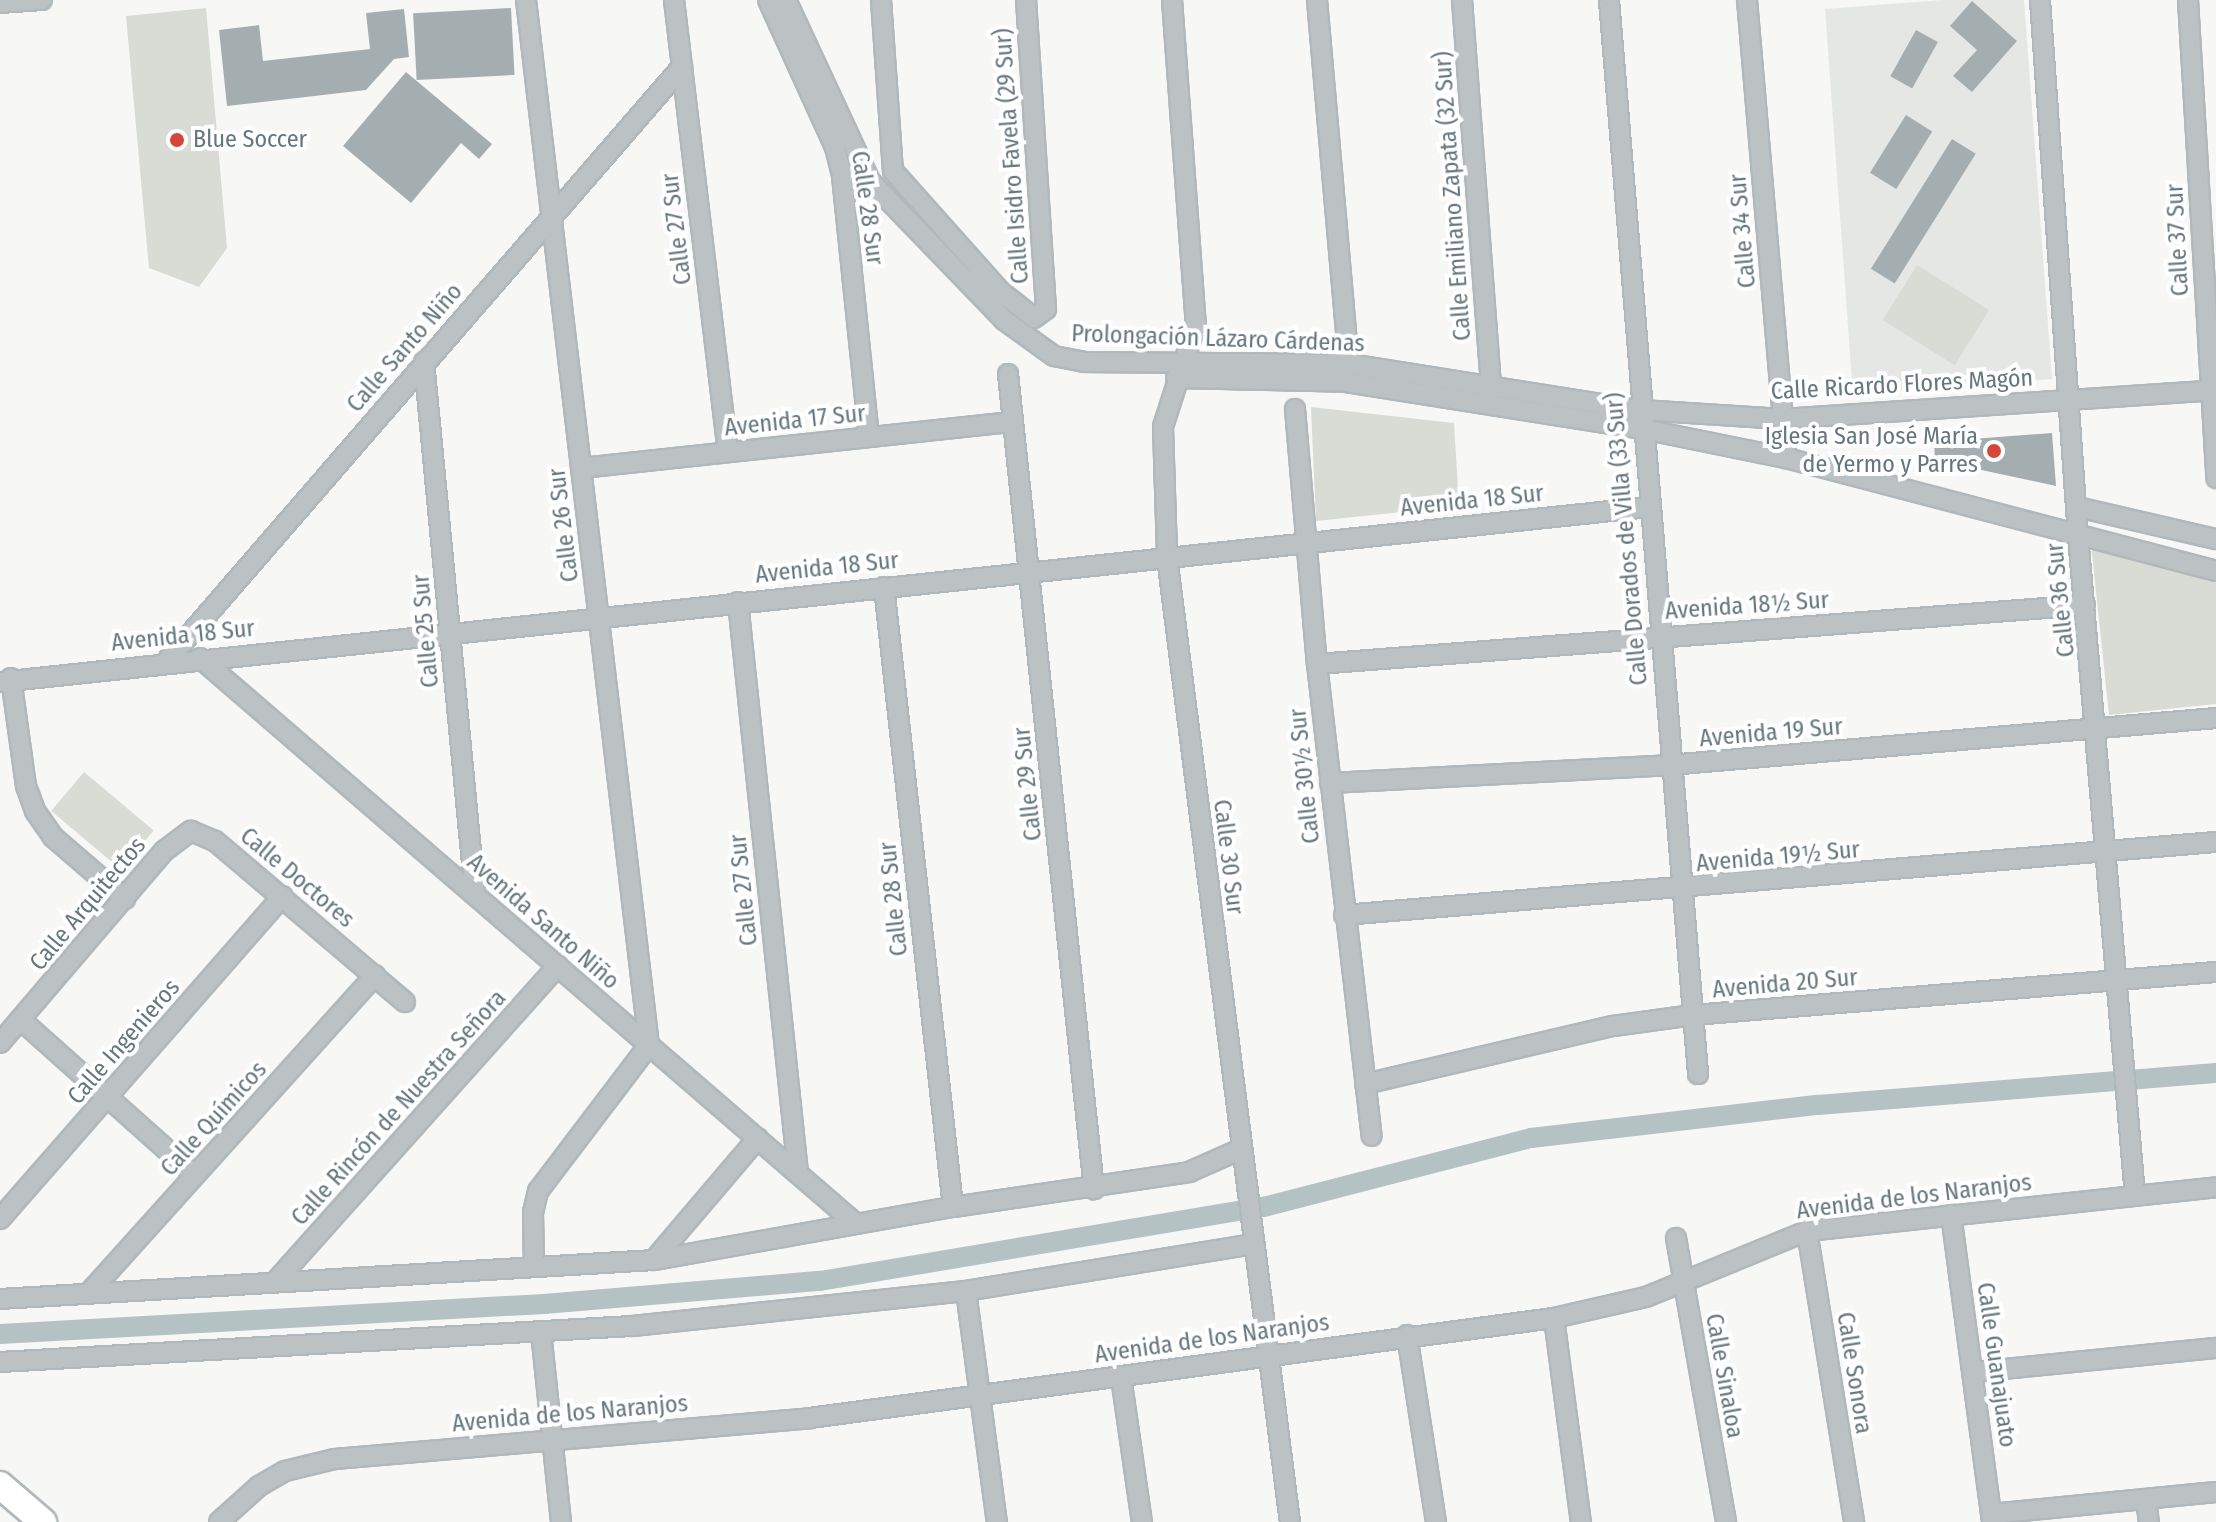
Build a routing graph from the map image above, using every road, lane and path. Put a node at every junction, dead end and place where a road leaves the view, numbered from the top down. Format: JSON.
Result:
{"nodes":[{"id":1,"x":42,"y":0,"type":"edge"},
{"id":2,"x":526,"y":0,"type":"edge"},
{"id":3,"x":674,"y":0,"type":"edge"},
{"id":4,"x":768,"y":0,"type":"edge"},
{"id":5,"x":786,"y":0,"type":"edge"},
{"id":6,"x":881,"y":0,"type":"edge"},
{"id":7,"x":1026,"y":0,"type":"edge"},
{"id":8,"x":1172,"y":0,"type":"edge"},
{"id":9,"x":1317,"y":0,"type":"edge"},
{"id":10,"x":1462,"y":0,"type":"edge"},
{"id":11,"x":1609,"y":0,"type":"edge"},
{"id":12,"x":1747,"y":0,"type":"edge"},
{"id":13,"x":2040,"y":0,"type":"edge"},
{"id":14,"x":2188,"y":0,"type":"edge"},
{"id":15,"x":0,"y":3,"type":"edge"},
{"id":16,"x":682,"y":67,"type":"junction"},
{"id":17,"x":551,"y":214,"type":"junction"},
{"id":18,"x":424,"y":362,"type":"junction"},
{"id":19,"x":1349,"y":364,"type":"junction"},
{"id":20,"x":1179,"y":371,"type":"junction"},
{"id":21,"x":1008,"y":374,"type":"dead end"},
{"id":22,"x":1491,"y":389,"type":"junction"},
{"id":23,"x":2214,"y":390,"type":"edge"},
{"id":24,"x":2070,"y":399,"type":"junction"},
{"id":25,"x":1295,"y":409,"type":"dead end"},
{"id":26,"x":1641,"y":410,"type":"junction"},
{"id":27,"x":1783,"y":419,"type":"junction"},
{"id":28,"x":1013,"y":422,"type":"junction"},
{"id":29,"x":1643,"y":429,"type":"junction"},
{"id":30,"x":869,"y":437,"type":"junction"},
{"id":31,"x":728,"y":452,"type":"junction"},
{"id":32,"x":1786,"y":458,"type":"junction"},
{"id":33,"x":581,"y":468,"type":"junction"},
{"id":34,"x":2216,"y":478,"type":"edge"},
{"id":35,"x":1649,"y":507,"type":"junction"},
{"id":36,"x":2077,"y":507,"type":"junction"},
{"id":37,"x":2078,"y":536,"type":"junction"},
{"id":38,"x":2216,"y":539,"type":"edge"},
{"id":39,"x":1308,"y":543,"type":"junction"},
{"id":40,"x":1167,"y":557,"type":"junction"},
{"id":41,"x":2216,"y":571,"type":"edge"},
{"id":42,"x":1030,"y":572,"type":"junction"},
{"id":43,"x":884,"y":587,"type":"junction"},
{"id":44,"x":738,"y":602,"type":"junction"},
{"id":45,"x":2085,"y":605,"type":"junction"},
{"id":46,"x":599,"y":617,"type":"junction"},
{"id":47,"x":450,"y":632,"type":"junction"},
{"id":48,"x":1659,"y":637,"type":"junction"},
{"id":49,"x":200,"y":658,"type":"junction"},
{"id":50,"x":166,"y":662,"type":"junction"},
{"id":51,"x":1317,"y":664,"type":"junction"},
{"id":52,"x":6,"y":680,"type":"edge"},
{"id":53,"x":2216,"y":718,"type":"edge"},
{"id":54,"x":2098,"y":731,"type":"junction"},
{"id":55,"x":1669,"y":765,"type":"junction"},
{"id":56,"x":1330,"y":783,"type":"junction"},
{"id":57,"x":183,"y":833,"type":"joint"},
{"id":58,"x":2216,"y":842,"type":"edge"},
{"id":59,"x":2108,"y":851,"type":"junction"},
{"id":60,"x":1680,"y":891,"type":"junction"},
{"id":61,"x":475,"y":894,"type":"junction"},
{"id":62,"x":283,"y":896,"type":"junction"},
{"id":63,"x":125,"y":899,"type":"junction"},
{"id":64,"x":1344,"y":915,"type":"junction"},
{"id":65,"x":558,"y":966,"type":"junction"},
{"id":66,"x":2216,"y":972,"type":"edge"},
{"id":67,"x":375,"y":975,"type":"junction"},
{"id":68,"x":2116,"y":981,"type":"junction"},
{"id":69,"x":405,"y":1002,"type":"dead end"},
{"id":70,"x":1693,"y":1015,"type":"junction"},
{"id":71,"x":21,"y":1020,"type":"junction"},
{"id":72,"x":0,"y":1043,"type":"edge"},
{"id":73,"x":649,"y":1045,"type":"junction"},
{"id":74,"x":1698,"y":1074,"type":"dead end"},
{"id":75,"x":1365,"y":1084,"type":"junction"},
{"id":76,"x":107,"y":1097,"type":"junction"},
{"id":77,"x":1372,"y":1136,"type":"dead end"},
{"id":78,"x":758,"y":1138,"type":"junction"},
{"id":79,"x":1241,"y":1149,"type":"junction"},
{"id":80,"x":798,"y":1173,"type":"junction"},
{"id":81,"x":195,"y":1175,"type":"junction"},
{"id":82,"x":2216,"y":1187,"type":"edge"},
{"id":83,"x":1094,"y":1189,"type":"junction"},
{"id":84,"x":2135,"y":1195,"type":"junction"},
{"id":85,"x":953,"y":1207,"type":"junction"},
{"id":86,"x":1951,"y":1214,"type":"junction"},
{"id":87,"x":0,"y":1219,"type":"edge"},
{"id":88,"x":855,"y":1223,"type":"junction"},
{"id":89,"x":1807,"y":1231,"type":"junction"},
{"id":90,"x":1252,"y":1235,"type":"junction"},
{"id":91,"x":1676,"y":1238,"type":"dead end"},
{"id":92,"x":654,"y":1260,"type":"junction"},
{"id":93,"x":534,"y":1267,"type":"junction"},
{"id":94,"x":1682,"y":1280,"type":"junction"},
{"id":95,"x":276,"y":1281,"type":"junction"},
{"id":96,"x":966,"y":1291,"type":"junction"},
{"id":97,"x":88,"y":1294,"type":"junction"},
{"id":98,"x":0,"y":1299,"type":"edge"},
{"id":99,"x":1554,"y":1318,"type":"junction"},
{"id":100,"x":541,"y":1332,"type":"junction"},
{"id":101,"x":1407,"y":1335,"type":"junction"},
{"id":102,"x":2216,"y":1348,"type":"edge"},
{"id":103,"x":1266,"y":1357,"type":"junction"},
{"id":104,"x":0,"y":1362,"type":"edge"},
{"id":105,"x":1974,"y":1372,"type":"junction"},
{"id":106,"x":1121,"y":1377,"type":"junction"},
{"id":107,"x":982,"y":1395,"type":"junction"},
{"id":108,"x":549,"y":1440,"type":"junction"},
{"id":109,"x":0,"y":1485,"type":"edge"},
{"id":110,"x":2216,"y":1492,"type":"edge"},
{"id":111,"x":2146,"y":1499,"type":"junction"},
{"id":112,"x":1992,"y":1518,"type":"edge"},
{"id":113,"x":43,"y":1522,"type":"edge"},
{"id":114,"x":219,"y":1522,"type":"edge"},
{"id":115,"x":561,"y":1522,"type":"edge"},
{"id":116,"x":997,"y":1522,"type":"edge"},
{"id":117,"x":1142,"y":1522,"type":"edge"},
{"id":118,"x":1290,"y":1522,"type":"edge"},
{"id":119,"x":1436,"y":1522,"type":"edge"},
{"id":120,"x":1581,"y":1522,"type":"edge"},
{"id":121,"x":1726,"y":1522,"type":"edge"},
{"id":122,"x":1854,"y":1522,"type":"edge"},
{"id":123,"x":2149,"y":1522,"type":"edge"}],
"edges":[{"from":1,"to":15,"type":"street"},
{"from":2,"to":17,"type":"street","name":"Calle 26 Sur"},
{"from":3,"to":16,"type":"street","name":"Calle 27 Sur"},
{"from":4,"to":30,"type":"street","name":"Calle 28 Sur"},
{"from":5,"to":20,"type":"street","name":"Prolongación Lázaro Cárdenas"},
{"from":6,"to":7,"type":"street","name":"Calle Isidro Favela (29 Sur)"},
{"from":8,"to":20,"type":"street","name":"Calle 30 Sur"},
{"from":9,"to":19,"type":"street"},
{"from":10,"to":22,"type":"street","name":"Calle Emiliano Zapata (32 Sur)"},
{"from":11,"to":26,"type":"street","name":"Calle Dorados de Villa (33 Sur)"},
{"from":12,"to":27,"type":"street","name":"Calle 34 Sur"},
{"from":13,"to":24,"type":"street","name":"Calle 36 Sur"},
{"from":14,"to":23,"type":"street","name":"Calle 37 Sur"},
{"from":16,"to":17,"type":"street","name":"Calle Santo Niño"},
{"from":16,"to":31,"type":"street","name":"Calle 27 Sur"},
{"from":17,"to":18,"type":"street","name":"Calle Santo Niño"},
{"from":17,"to":33,"type":"street","name":"Calle 26 Sur"},
{"from":18,"to":47,"type":"street","name":"Calle 25 Sur"},
{"from":18,"to":50,"type":"street","name":"Calle Santo Niño"},
{"from":19,"to":20,"type":"street","name":"Prolongación Lázaro Cárdenas"},
{"from":19,"to":22,"type":"street","name":"Prolongación Lázaro Cárdenas"},
{"from":20,"to":29,"type":"street","name":"Prolongación Lázaro Cárdenas"},
{"from":20,"to":40,"type":"street","name":"Calle 30 Sur"},
{"from":21,"to":28,"type":"street","name":"Calle 29 Sur"},
{"from":22,"to":26,"type":"street","name":"Prolongación Lázaro Cárdenas"},
{"from":23,"to":24,"type":"street","name":"Calle Ricardo Flores Magón"},
{"from":23,"to":34,"type":"street","name":"Calle 37 Sur"},
{"from":24,"to":27,"type":"street","name":"Calle Ricardo Flores Magón"},
{"from":24,"to":36,"type":"street","name":"Calle 36 Sur"},
{"from":25,"to":39,"type":"street","name":"Calle 30½ Sur"},
{"from":26,"to":27,"type":"street","name":"Calle Ricardo Flores Magón"},
{"from":26,"to":29,"type":"street","name":"Calle Dorados de Villa (33 Sur)"},
{"from":27,"to":32,"type":"street","name":"Calle 34 Sur"},
{"from":28,"to":30,"type":"street","name":"Avenida 17 Sur"},
{"from":28,"to":42,"type":"street","name":"Calle 29 Sur"},
{"from":29,"to":32,"type":"street"},
{"from":29,"to":35,"type":"street","name":"Calle Dorados de Villa (33 Sur)"},
{"from":30,"to":31,"type":"street","name":"Avenida 17 Sur"},
{"from":31,"to":33,"type":"street","name":"Avenida 17 Sur"},
{"from":32,"to":37,"type":"street"},
{"from":33,"to":46,"type":"street","name":"Calle 26 Sur"},
{"from":35,"to":39,"type":"street","name":"Avenida 18 Sur"},
{"from":35,"to":48,"type":"street","name":"Calle Dorados de Villa (33 Sur)"},
{"from":36,"to":37,"type":"street","name":"Calle 36 Sur"},
{"from":36,"to":38,"type":"street"},
{"from":37,"to":41,"type":"street"},
{"from":37,"to":45,"type":"street","name":"Calle 36 Sur"},
{"from":39,"to":40,"type":"street","name":"Avenida 18 Sur"},
{"from":39,"to":51,"type":"street","name":"Calle 30½ Sur"},
{"from":40,"to":42,"type":"street","name":"Avenida 18 Sur"},
{"from":40,"to":79,"type":"street","name":"Calle 30 Sur"},
{"from":42,"to":43,"type":"street","name":"Avenida 18 Sur"},
{"from":42,"to":83,"type":"street","name":"Calle 29 Sur"},
{"from":43,"to":44,"type":"street","name":"Avenida 18 Sur"},
{"from":43,"to":85,"type":"street","name":"Calle 28 Sur"},
{"from":44,"to":46,"type":"street","name":"Avenida 18 Sur"},
{"from":44,"to":80,"type":"street","name":"Calle 27 Sur"},
{"from":45,"to":48,"type":"street","name":"Avenida 18½ Sur"},
{"from":45,"to":54,"type":"street","name":"Calle 36 Sur"},
{"from":46,"to":47,"type":"street","name":"Avenida 18 Sur"},
{"from":46,"to":73,"type":"street","name":"Calle 26 Sur"},
{"from":47,"to":49,"type":"street","name":"Avenida 18 Sur"},
{"from":47,"to":61,"type":"street","name":"Calle 25 Sur"},
{"from":48,"to":51,"type":"street","name":"Avenida 18½ Sur"},
{"from":48,"to":55,"type":"street","name":"Calle Dorados de Villa (33 Sur)"},
{"from":49,"to":50,"type":"street","name":"Avenida 18 Sur"},
{"from":49,"to":61,"type":"street","name":"Avenida Santo Niño"},
{"from":50,"to":52,"type":"street","name":"Avenida 18 Sur"},
{"from":51,"to":56,"type":"street","name":"Calle 30½ Sur"},
{"from":52,"to":63,"type":"street"},
{"from":53,"to":54,"type":"street","name":"Avenida 19 Sur"},
{"from":54,"to":55,"type":"street","name":"Avenida 19 Sur"},
{"from":54,"to":59,"type":"street","name":"Calle 36 Sur"},
{"from":55,"to":56,"type":"street","name":"Avenida 19 Sur"},
{"from":55,"to":60,"type":"street","name":"Calle Dorados de Villa (33 Sur)"},
{"from":56,"to":64,"type":"street","name":"Calle 30½ Sur"},
{"from":57,"to":62,"type":"street","name":"Calle Doctores"},
{"from":57,"to":63,"type":"street","name":"Calle Arquitectos"},
{"from":58,"to":59,"type":"street","name":"Avenida 19½ Sur"},
{"from":59,"to":60,"type":"street","name":"Avenida 19½ Sur"},
{"from":59,"to":68,"type":"street","name":"Calle 36 Sur"},
{"from":60,"to":64,"type":"street","name":"Avenida 19½ Sur"},
{"from":60,"to":70,"type":"street","name":"Calle Dorados de Villa (33 Sur)"},
{"from":61,"to":65,"type":"street","name":"Avenida Santo Niño"},
{"from":62,"to":67,"type":"street","name":"Calle Doctores"},
{"from":62,"to":76,"type":"street","name":"Calle Ingenieros"},
{"from":63,"to":71,"type":"street","name":"Calle Arquitectos"},
{"from":64,"to":75,"type":"street","name":"Calle 30½ Sur"},
{"from":65,"to":73,"type":"street","name":"Avenida Santo Niño"},
{"from":65,"to":95,"type":"street","name":"Calle Rincón de Nuestra Señora"},
{"from":66,"to":68,"type":"street","name":"Avenida 20 Sur"},
{"from":67,"to":69,"type":"street","name":"Calle Doctores"},
{"from":67,"to":81,"type":"street","name":"Calle Químicos"},
{"from":68,"to":70,"type":"street","name":"Avenida 20 Sur"},
{"from":68,"to":84,"type":"street","name":"Calle 36 Sur"},
{"from":70,"to":74,"type":"street","name":"Calle Dorados de Villa (33 Sur)"},
{"from":70,"to":75,"type":"street","name":"Avenida 20 Sur"},
{"from":71,"to":72,"type":"street","name":"Calle Arquitectos"},
{"from":71,"to":76,"type":"street"},
{"from":73,"to":78,"type":"street","name":"Avenida Santo Niño"},
{"from":73,"to":93,"type":"street"},
{"from":75,"to":77,"type":"street","name":"Calle 30½ Sur"},
{"from":76,"to":81,"type":"street"},
{"from":76,"to":87,"type":"street","name":"Calle Ingenieros"},
{"from":78,"to":80,"type":"street","name":"Avenida Santo Niño"},
{"from":78,"to":92,"type":"street"},
{"from":79,"to":83,"type":"street"},
{"from":79,"to":90,"type":"street","name":"Calle 30 Sur"},
{"from":80,"to":88,"type":"street","name":"Avenida Santo Niño"},
{"from":81,"to":97,"type":"street","name":"Calle Químicos"},
{"from":82,"to":84,"type":"street","name":"Avenida de los Naranjos"},
{"from":83,"to":85,"type":"street"},
{"from":84,"to":86,"type":"street","name":"Avenida de los Naranjos"},
{"from":85,"to":88,"type":"street"},
{"from":86,"to":89,"type":"street","name":"Avenida de los Naranjos"},
{"from":86,"to":105,"type":"street","name":"Calle Guanajuato"},
{"from":88,"to":92,"type":"street"},
{"from":89,"to":94,"type":"street","name":"Avenida de los Naranjos"},
{"from":89,"to":122,"type":"street","name":"Calle Sonora"},
{"from":90,"to":96,"type":"street"},
{"from":90,"to":103,"type":"street","name":"Calle 30 Sur"},
{"from":91,"to":94,"type":"street","name":"Calle Sinaloa"},
{"from":92,"to":93,"type":"street"},
{"from":93,"to":95,"type":"street"},
{"from":94,"to":99,"type":"street","name":"Avenida de los Naranjos"},
{"from":94,"to":121,"type":"street","name":"Calle Sinaloa"},
{"from":95,"to":97,"type":"street"},
{"from":96,"to":100,"type":"street"},
{"from":96,"to":107,"type":"street"},
{"from":97,"to":98,"type":"street"},
{"from":99,"to":101,"type":"street","name":"Avenida de los Naranjos"},
{"from":99,"to":120,"type":"street"},
{"from":100,"to":104,"type":"street"},
{"from":100,"to":108,"type":"street"},
{"from":101,"to":103,"type":"street","name":"Avenida de los Naranjos"},
{"from":101,"to":119,"type":"street"},
{"from":102,"to":105,"type":"street"},
{"from":103,"to":106,"type":"street","name":"Avenida de los Naranjos"},
{"from":103,"to":118,"type":"street","name":"Calle 30 Sur"},
{"from":105,"to":112,"type":"street","name":"Calle Guanajuato"},
{"from":106,"to":107,"type":"street","name":"Avenida de los Naranjos"},
{"from":106,"to":117,"type":"street"},
{"from":107,"to":108,"type":"street","name":"Avenida de los Naranjos"},
{"from":107,"to":116,"type":"street"},
{"from":108,"to":114,"type":"street","name":"Avenida de los Naranjos"},
{"from":108,"to":115,"type":"street"},
{"from":109,"to":113,"type":"main road"},
{"from":110,"to":111,"type":"street"},
{"from":111,"to":112,"type":"street"},
{"from":111,"to":123,"type":"street"}]}
